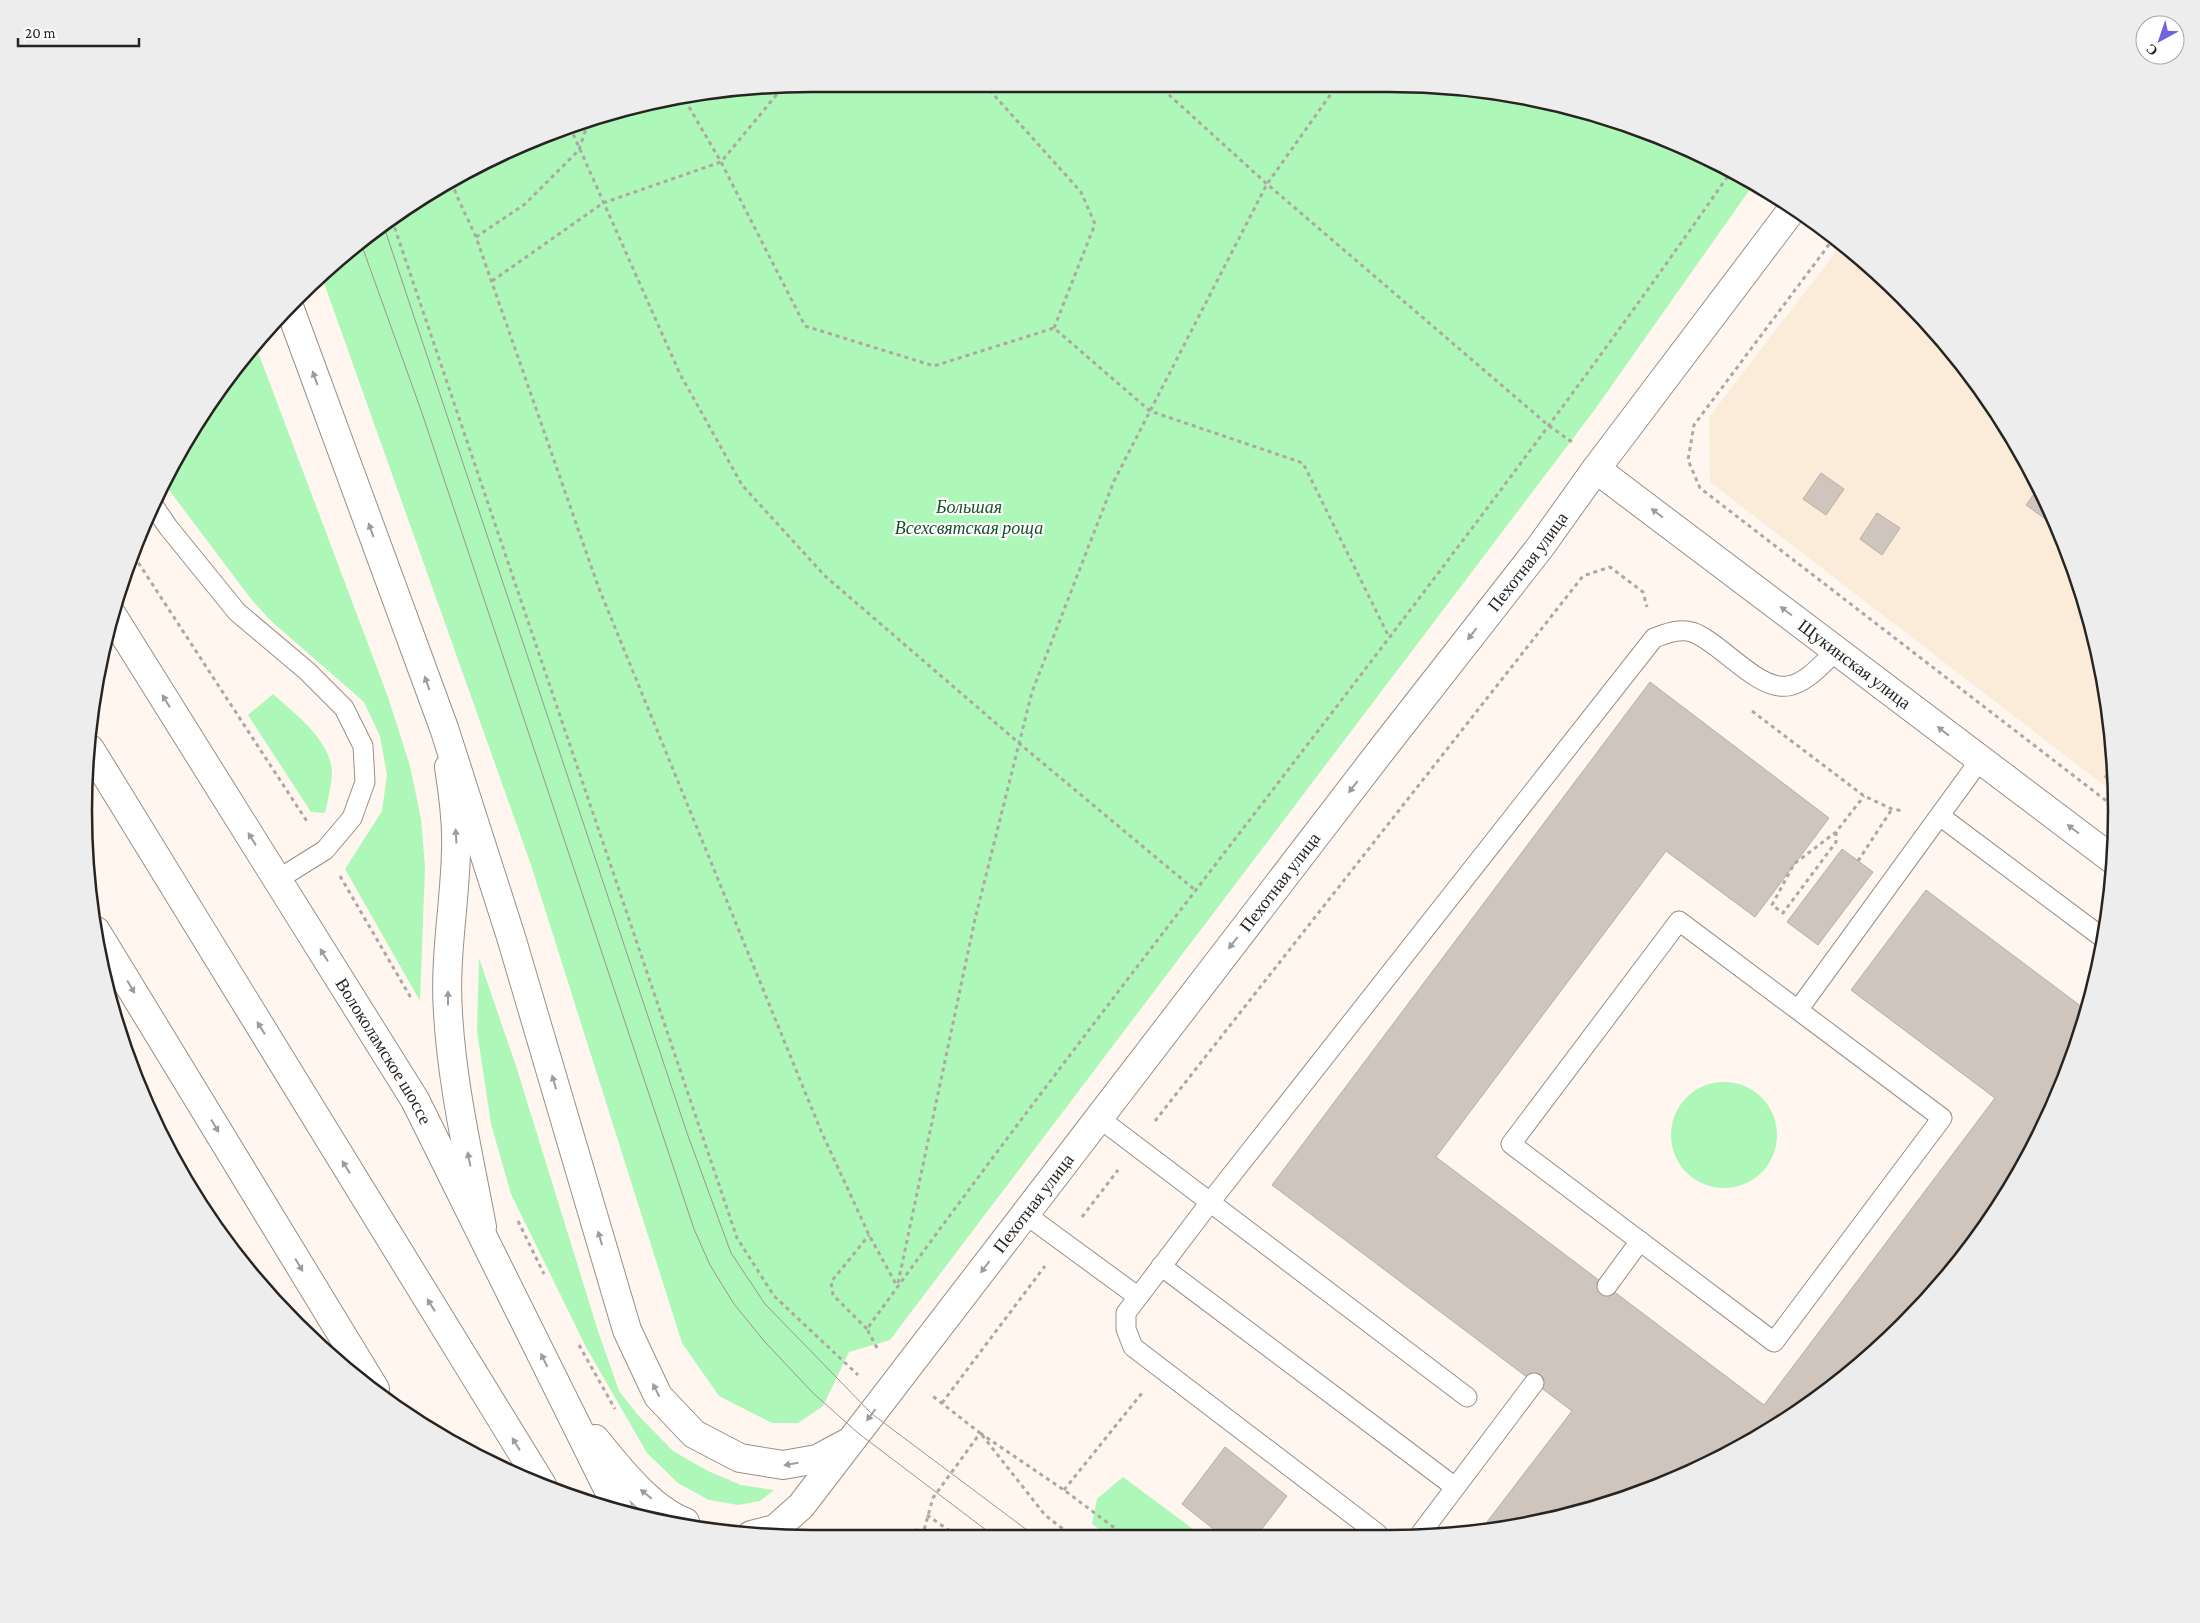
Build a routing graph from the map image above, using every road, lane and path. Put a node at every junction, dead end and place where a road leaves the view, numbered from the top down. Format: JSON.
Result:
{"nodes":[{"id":1,"x":991,"y":92,"type":"edge"},
{"id":2,"x":1166,"y":92,"type":"edge"},
{"id":3,"x":1332,"y":92,"type":"edge"},
{"id":4,"x":778,"y":93,"type":"edge"},
{"id":5,"x":687,"y":104,"type":"edge"},
{"id":6,"x":586,"y":129,"type":"edge"},
{"id":7,"x":573,"y":134,"type":"edge"},
{"id":8,"x":579,"y":150,"type":"junction"},
{"id":9,"x":721,"y":162,"type":"junction"},
{"id":10,"x":1727,"y":178,"type":"edge"},
{"id":11,"x":1267,"y":184,"type":"junction"},
{"id":12,"x":454,"y":188,"type":"edge"},
{"id":13,"x":603,"y":203,"type":"junction"},
{"id":14,"x":1788,"y":214,"type":"edge"},
{"id":15,"x":394,"y":227,"type":"edge"},
{"id":16,"x":476,"y":237,"type":"junction"},
{"id":17,"x":1830,"y":244,"type":"edge"},
{"id":18,"x":492,"y":281,"type":"junction"},
{"id":19,"x":292,"y":315,"type":"edge"},
{"id":20,"x":1054,"y":328,"type":"junction"},
{"id":21,"x":1150,"y":411,"type":"junction"},
{"id":22,"x":1548,"y":425,"type":"junction"},
{"id":23,"x":1579,"y":447,"type":"dead end"},
{"id":24,"x":1596,"y":469,"type":"junction"},
{"id":25,"x":158,"y":512,"type":"edge"},
{"id":26,"x":138,"y":562,"type":"edge"},
{"id":27,"x":1610,"y":567,"type":"dead end"},
{"id":28,"x":117,"y":624,"type":"edge"},
{"id":29,"x":1389,"y":636,"type":"junction"},
{"id":30,"x":1838,"y":650,"type":"junction"},
{"id":31,"x":444,"y":728,"type":"junction"},
{"id":32,"x":1020,"y":744,"type":"junction"},
{"id":33,"x":95,"y":757,"type":"edge"},
{"id":34,"x":1980,"y":760,"type":"junction"},
{"id":35,"x":1864,"y":796,"type":"dead end"},
{"id":36,"x":2108,"y":802,"type":"edge"},
{"id":37,"x":1892,"y":809,"type":"dead end"},
{"id":38,"x":1940,"y":816,"type":"junction"},
{"id":39,"x":1836,"y":832,"type":"junction"},
{"id":40,"x":325,"y":850,"type":"junction"},
{"id":41,"x":2106,"y":855,"type":"edge"},
{"id":42,"x":1858,"y":861,"type":"dead end"},
{"id":43,"x":277,"y":880,"type":"junction"},
{"id":44,"x":1196,"y":890,"type":"junction"},
{"id":45,"x":2097,"y":933,"type":"edge"},
{"id":46,"x":105,"y":945,"type":"edge"},
{"id":47,"x":411,"y":999,"type":"dead end"},
{"id":48,"x":1798,"y":1010,"type":"junction"},
{"id":49,"x":1099,"y":1118,"type":"junction"},
{"id":50,"x":1137,"y":1145,"type":"junction"},
{"id":51,"x":1211,"y":1201,"type":"junction"},
{"id":52,"x":1025,"y":1214,"type":"junction"},
{"id":53,"x":518,"y":1220,"type":"dead end"},
{"id":54,"x":869,"y":1235,"type":"junction"},
{"id":55,"x":485,"y":1241,"type":"junction"},
{"id":56,"x":1640,"y":1241,"type":"junction"},
{"id":57,"x":1063,"y":1242,"type":"junction"},
{"id":58,"x":1161,"y":1266,"type":"junction"},
{"id":59,"x":547,"y":1281,"type":"dead end"},
{"id":60,"x":898,"y":1286,"type":"junction"},
{"id":61,"x":1606,"y":1286,"type":"dead end"},
{"id":62,"x":1137,"y":1296,"type":"junction"},
{"id":63,"x":867,"y":1329,"type":"junction"},
{"id":64,"x":578,"y":1343,"type":"dead end"},
{"id":65,"x":881,"y":1355,"type":"dead end"},
{"id":66,"x":1162,"y":1368,"type":"junction"},
{"id":67,"x":366,"y":1376,"type":"edge"},
{"id":68,"x":860,"y":1377,"type":"dead end"},
{"id":69,"x":1534,"y":1383,"type":"dead end"},
{"id":70,"x":1466,"y":1397,"type":"dead end"},
{"id":71,"x":565,"y":1404,"type":"junction"},
{"id":72,"x":617,"y":1412,"type":"dead end"},
{"id":73,"x":980,"y":1433,"type":"junction"},
{"id":74,"x":852,"y":1440,"type":"junction"},
{"id":75,"x":537,"y":1476,"type":"edge"},
{"id":76,"x":1447,"y":1482,"type":"dead end"},
{"id":77,"x":1064,"y":1490,"type":"junction"},
{"id":78,"x":615,"y":1503,"type":"edge"},
{"id":79,"x":927,"y":1514,"type":"junction"},
{"id":80,"x":674,"y":1518,"type":"edge"},
{"id":81,"x":774,"y":1529,"type":"edge"},
{"id":82,"x":1424,"y":1529,"type":"edge"},
{"id":83,"x":924,"y":1530,"type":"edge"},
{"id":84,"x":949,"y":1530,"type":"edge"},
{"id":85,"x":1064,"y":1530,"type":"edge"},
{"id":86,"x":1117,"y":1530,"type":"edge"},
{"id":87,"x":1373,"y":1530,"type":"edge"}],
"edges":[{"from":1,"to":20,"type":"path"},
{"from":2,"to":11,"type":"path"},
{"from":3,"to":11,"type":"path"},
{"from":4,"to":9,"type":"path"},
{"from":5,"to":9,"type":"path"},
{"from":6,"to":8,"type":"path"},
{"from":7,"to":8,"type":"path"},
{"from":8,"to":13,"type":"path"},
{"from":8,"to":16,"type":"path"},
{"from":9,"to":13,"type":"path"},
{"from":9,"to":20,"type":"path"},
{"from":10,"to":22,"type":"path"},
{"from":11,"to":21,"type":"path"},
{"from":11,"to":22,"type":"path"},
{"from":12,"to":16,"type":"path"},
{"from":13,"to":18,"type":"path"},
{"from":13,"to":32,"type":"path"},
{"from":14,"to":24,"type":"main road","name":"Пехотная улица"},
{"from":15,"to":68,"type":"path"},
{"from":16,"to":18,"type":"path"},
{"from":17,"to":36,"type":"path"},
{"from":18,"to":54,"type":"path"},
{"from":31,"to":19,"type":"main road","one_way":true},
{"from":20,"to":21,"type":"path"},
{"from":21,"to":29,"type":"path"},
{"from":21,"to":32,"type":"path"},
{"from":22,"to":23,"type":"path"},
{"from":22,"to":29,"type":"path"},
{"from":30,"to":24,"type":"main road","name":"Щукинская улица","one_way":true},
{"from":24,"to":49,"type":"main road","name":"Пехотная улица","one_way":true},
{"from":25,"to":40,"type":"lane"},
{"from":26,"to":40,"type":"path"},
{"from":27,"to":50,"type":"path"},
{"from":43,"to":28,"type":"main road","name":"Волоколамское шоссе","one_way":true},
{"from":29,"to":44,"type":"path"},
{"from":34,"to":30,"type":"main road","name":"Щукинская улица","one_way":true},
{"from":30,"to":51,"type":"lane"},
{"from":55,"to":31,"type":"main road","one_way":true},
{"from":74,"to":31,"type":"main road","one_way":true},
{"from":32,"to":44,"type":"path"},
{"from":32,"to":60,"type":"path"},
{"from":75,"to":33,"type":"main road","one_way":true},
{"from":34,"to":38,"type":"lane"},
{"from":41,"to":34,"type":"main road","name":"Щукинская улица","one_way":true},
{"from":35,"to":39,"type":"path"},
{"from":37,"to":42,"type":"path"},
{"from":38,"to":45,"type":"lane"},
{"from":38,"to":48,"type":"lane"},
{"from":39,"to":39,"type":"path"},
{"from":40,"to":43,"type":"lane"},
{"from":40,"to":47,"type":"path"},
{"from":55,"to":43,"type":"main road","name":"Волоколамское шоссе","one_way":true},
{"from":44,"to":60,"type":"path"},
{"from":46,"to":67,"type":"main road","one_way":true},
{"from":48,"to":56,"type":"lane"},
{"from":48,"to":56,"type":"lane"},
{"from":49,"to":50,"type":"lane"},
{"from":49,"to":52,"type":"main road","name":"Пехотная улица"},
{"from":50,"to":51,"type":"lane"},
{"from":50,"to":57,"type":"path"},
{"from":51,"to":58,"type":"lane"},
{"from":51,"to":70,"type":"lane"},
{"from":52,"to":57,"type":"lane"},
{"from":52,"to":74,"type":"main road","name":"Пехотная улица","one_way":true},
{"from":53,"to":59,"type":"path"},
{"from":54,"to":60,"type":"path"},
{"from":54,"to":63,"type":"path"},
{"from":71,"to":55,"type":"main road","name":"Волоколамское шоссе","one_way":true},
{"from":56,"to":61,"type":"lane"},
{"from":57,"to":62,"type":"lane"},
{"from":57,"to":73,"type":"path"},
{"from":58,"to":62,"type":"lane"},
{"from":58,"to":76,"type":"lane"},
{"from":60,"to":63,"type":"path"},
{"from":62,"to":66,"type":"lane"},
{"from":63,"to":65,"type":"path"},
{"from":64,"to":72,"type":"path"},
{"from":66,"to":77,"type":"path"},
{"from":66,"to":87,"type":"lane"},
{"from":69,"to":82,"type":"lane"},
{"from":71,"to":78,"type":"main road","name":"Волоколамское шоссе"},
{"from":80,"to":71,"type":"main road","one_way":true},
{"from":73,"to":77,"type":"path"},
{"from":73,"to":79,"type":"path"},
{"from":73,"to":85,"type":"path"},
{"from":74,"to":81,"type":"main road","name":"Пехотная улица"},
{"from":77,"to":86,"type":"path"},
{"from":79,"to":83,"type":"path"},
{"from":79,"to":84,"type":"path"}]}
